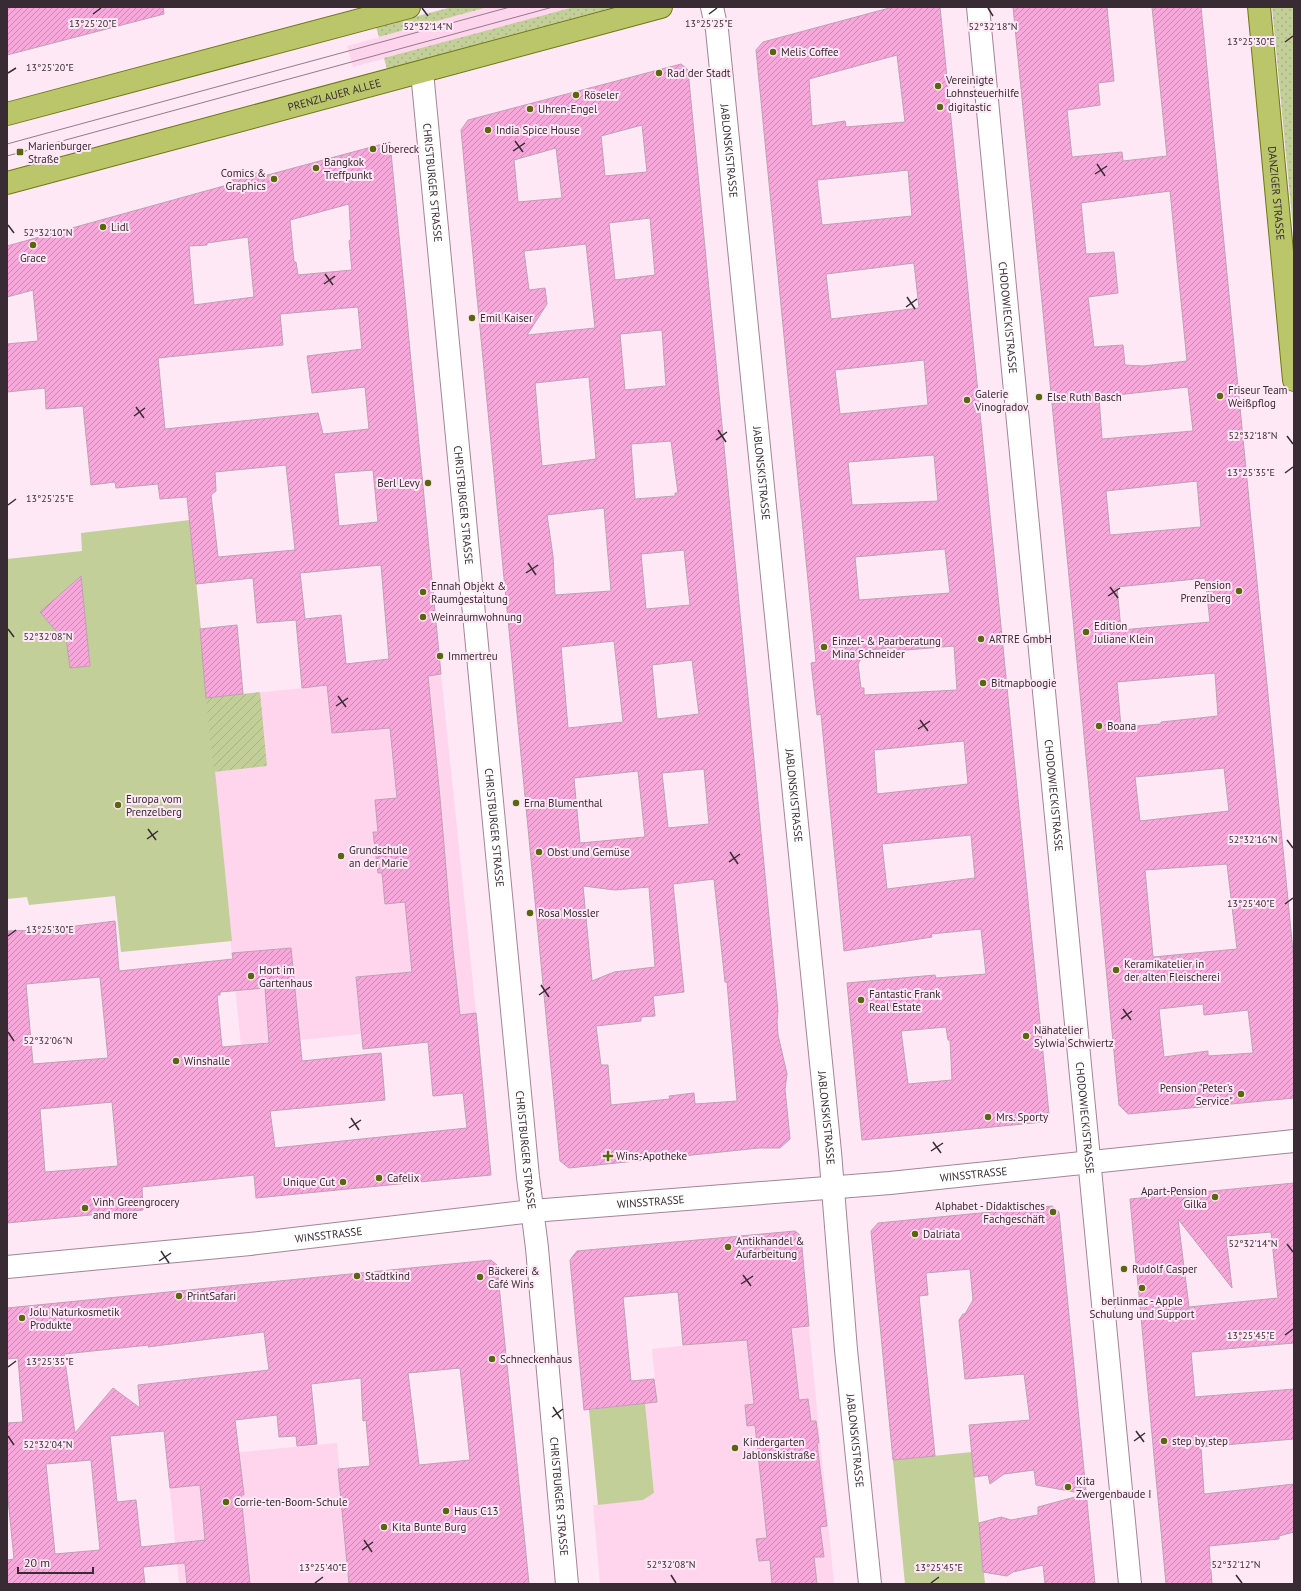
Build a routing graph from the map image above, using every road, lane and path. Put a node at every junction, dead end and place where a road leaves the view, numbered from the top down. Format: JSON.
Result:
{"nodes":[{"id":1,"x":409,"y":7,"type":"edge"},
{"id":2,"x":661,"y":7,"type":"edge"},
{"id":3,"x":712,"y":7,"type":"edge"},
{"id":4,"x":978,"y":7,"type":"edge"},
{"id":5,"x":1259,"y":7,"type":"edge"},
{"id":6,"x":422,"y":72,"type":"junction"},
{"id":7,"x":7,"y":114,"type":"edge"},
{"id":8,"x":7,"y":184,"type":"edge"},
{"id":9,"x":1294,"y":380,"type":"edge"},
{"id":10,"x":1294,"y":1141,"type":"edge"},
{"id":11,"x":1089,"y":1163,"type":"junction"},
{"id":12,"x":833,"y":1186,"type":"junction"},
{"id":13,"x":532,"y":1211,"type":"junction"},
{"id":14,"x":7,"y":1267,"type":"edge"},
{"id":15,"x":567,"y":1584,"type":"edge"},
{"id":16,"x":870,"y":1584,"type":"edge"},
{"id":17,"x":1130,"y":1584,"type":"edge"}],
"edges":[{"from":1,"to":7,"type":"main road"},
{"from":2,"to":6,"type":"main road","name":"PRENZLAUER ALLEE"},
{"from":3,"to":12,"type":"street","name":"JABLONSKISTRASSE"},
{"from":4,"to":11,"type":"street","name":"CHODOWIECKISTRASSE"},
{"from":5,"to":9,"type":"main road","name":"DANZIGER STRASSE"},
{"from":6,"to":8,"type":"main road","name":"PRENZLAUER ALLEE"},
{"from":6,"to":13,"type":"street","name":"CHRISTBURGER STRASSE"},
{"from":10,"to":11,"type":"street","name":"WINSSTRASSE"},
{"from":11,"to":12,"type":"street","name":"WINSSTRASSE"},
{"from":11,"to":17,"type":"street","name":"CHODOWIECKISTRASSE"},
{"from":12,"to":13,"type":"street","name":"WINSSTRASSE"},
{"from":12,"to":16,"type":"street","name":"JABLONSKISTRASSE"},
{"from":13,"to":14,"type":"street","name":"WINSSTRASSE"},
{"from":13,"to":15,"type":"street","name":"CHRISTBURGER STRASSE"}]}
